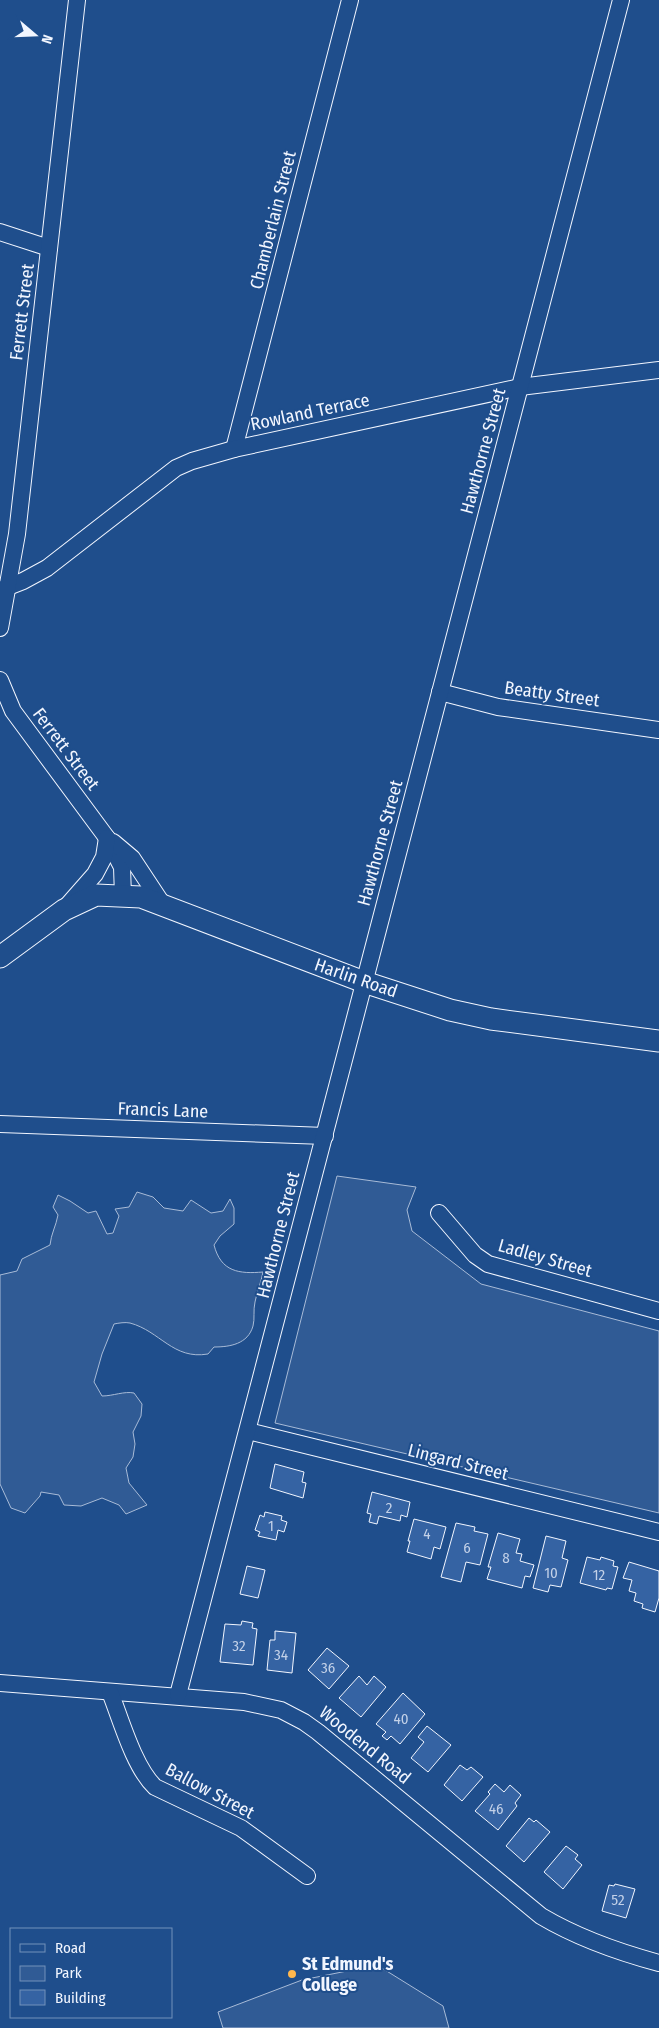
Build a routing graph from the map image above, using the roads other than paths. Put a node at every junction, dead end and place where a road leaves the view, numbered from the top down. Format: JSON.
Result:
{"nodes":[{"id":1,"x":77,"y":0,"type":"edge"},
{"id":2,"x":350,"y":0,"type":"edge"},
{"id":3,"x":621,"y":0,"type":"edge"},
{"id":4,"x":0,"y":232,"type":"edge"},
{"id":5,"x":49,"y":248,"type":"junction"},
{"id":6,"x":659,"y":370,"type":"edge"},
{"id":7,"x":520,"y":387,"type":"junction"},
{"id":8,"x":234,"y":449,"type":"junction"},
{"id":9,"x":4,"y":589,"type":"edge"},
{"id":10,"x":0,"y":628,"type":"edge"},
{"id":11,"x":0,"y":680,"type":"edge"},
{"id":12,"x":440,"y":692,"type":"junction"},
{"id":13,"x":659,"y":730,"type":"edge"},
{"id":14,"x":107,"y":838,"type":"junction"},
{"id":15,"x":123,"y":896,"type":"junction"},
{"id":16,"x":166,"y":908,"type":"junction"},
{"id":17,"x":64,"y":910,"type":"junction"},
{"id":18,"x":0,"y":957,"type":"edge"},
{"id":19,"x":364,"y":982,"type":"junction"},
{"id":20,"x":659,"y":1041,"type":"edge"},
{"id":21,"x":0,"y":1124,"type":"edge"},
{"id":22,"x":325,"y":1136,"type":"junction"},
{"id":23,"x":439,"y":1213,"type":"dead end"},
{"id":24,"x":659,"y":1311,"type":"edge"},
{"id":25,"x":248,"y":1431,"type":"junction"},
{"id":26,"x":659,"y":1532,"type":"edge"},
{"id":27,"x":0,"y":1684,"type":"edge"},
{"id":28,"x":110,"y":1692,"type":"junction"},
{"id":29,"x":178,"y":1696,"type":"junction"},
{"id":30,"x":307,"y":1876,"type":"dead end"},
{"id":31,"x":659,"y":1963,"type":"edge"}],
"edges":[{"from":1,"to":5,"type":"street","name":"Ferrett Street"},
{"from":2,"to":8,"type":"street","name":"Chamberlain Street"},
{"from":3,"to":7,"type":"street","name":"Hawthorne Street"},
{"from":4,"to":5,"type":"street"},
{"from":5,"to":9,"type":"street","name":"Ferrett Street"},
{"from":6,"to":7,"type":"street","name":"Rowland Terrace"},
{"from":7,"to":8,"type":"street","name":"Rowland Terrace"},
{"from":7,"to":12,"type":"street","name":"Hawthorne Street"},
{"from":8,"to":9,"type":"street","name":"Rowland Terrace"},
{"from":9,"to":10,"type":"street","name":"Ferrett Street"},
{"from":11,"to":14,"type":"street","name":"Ferrett Street"},
{"from":12,"to":13,"type":"street","name":"Beatty Street"},
{"from":12,"to":19,"type":"street","name":"Hawthorne Street"},
{"from":14,"to":15,"type":"street","name":"Ferrett Street"},
{"from":14,"to":16,"type":"street"},
{"from":14,"to":17,"type":"street"},
{"from":15,"to":16,"type":"main road","name":"Harlin Road"},
{"from":15,"to":17,"type":"main road","name":"Harlin Road"},
{"from":16,"to":19,"type":"main road","name":"Harlin Road"},
{"from":17,"to":18,"type":"main road","name":"Harlin Road"},
{"from":19,"to":20,"type":"main road","name":"Harlin Road"},
{"from":19,"to":22,"type":"street","name":"Hawthorne Street"},
{"from":21,"to":22,"type":"street","name":"Francis Lane"},
{"from":22,"to":25,"type":"street","name":"Hawthorne Street"},
{"from":23,"to":24,"type":"street","name":"Ladley Street"},
{"from":25,"to":26,"type":"street","name":"Lingard Street"},
{"from":25,"to":29,"type":"street","name":"Hawthorne Street"},
{"from":27,"to":28,"type":"street","name":"Woodend Road"},
{"from":28,"to":29,"type":"street","name":"Woodend Road"},
{"from":28,"to":30,"type":"street","name":"Ballow Street"},
{"from":29,"to":31,"type":"street","name":"Woodend Road"}]}
